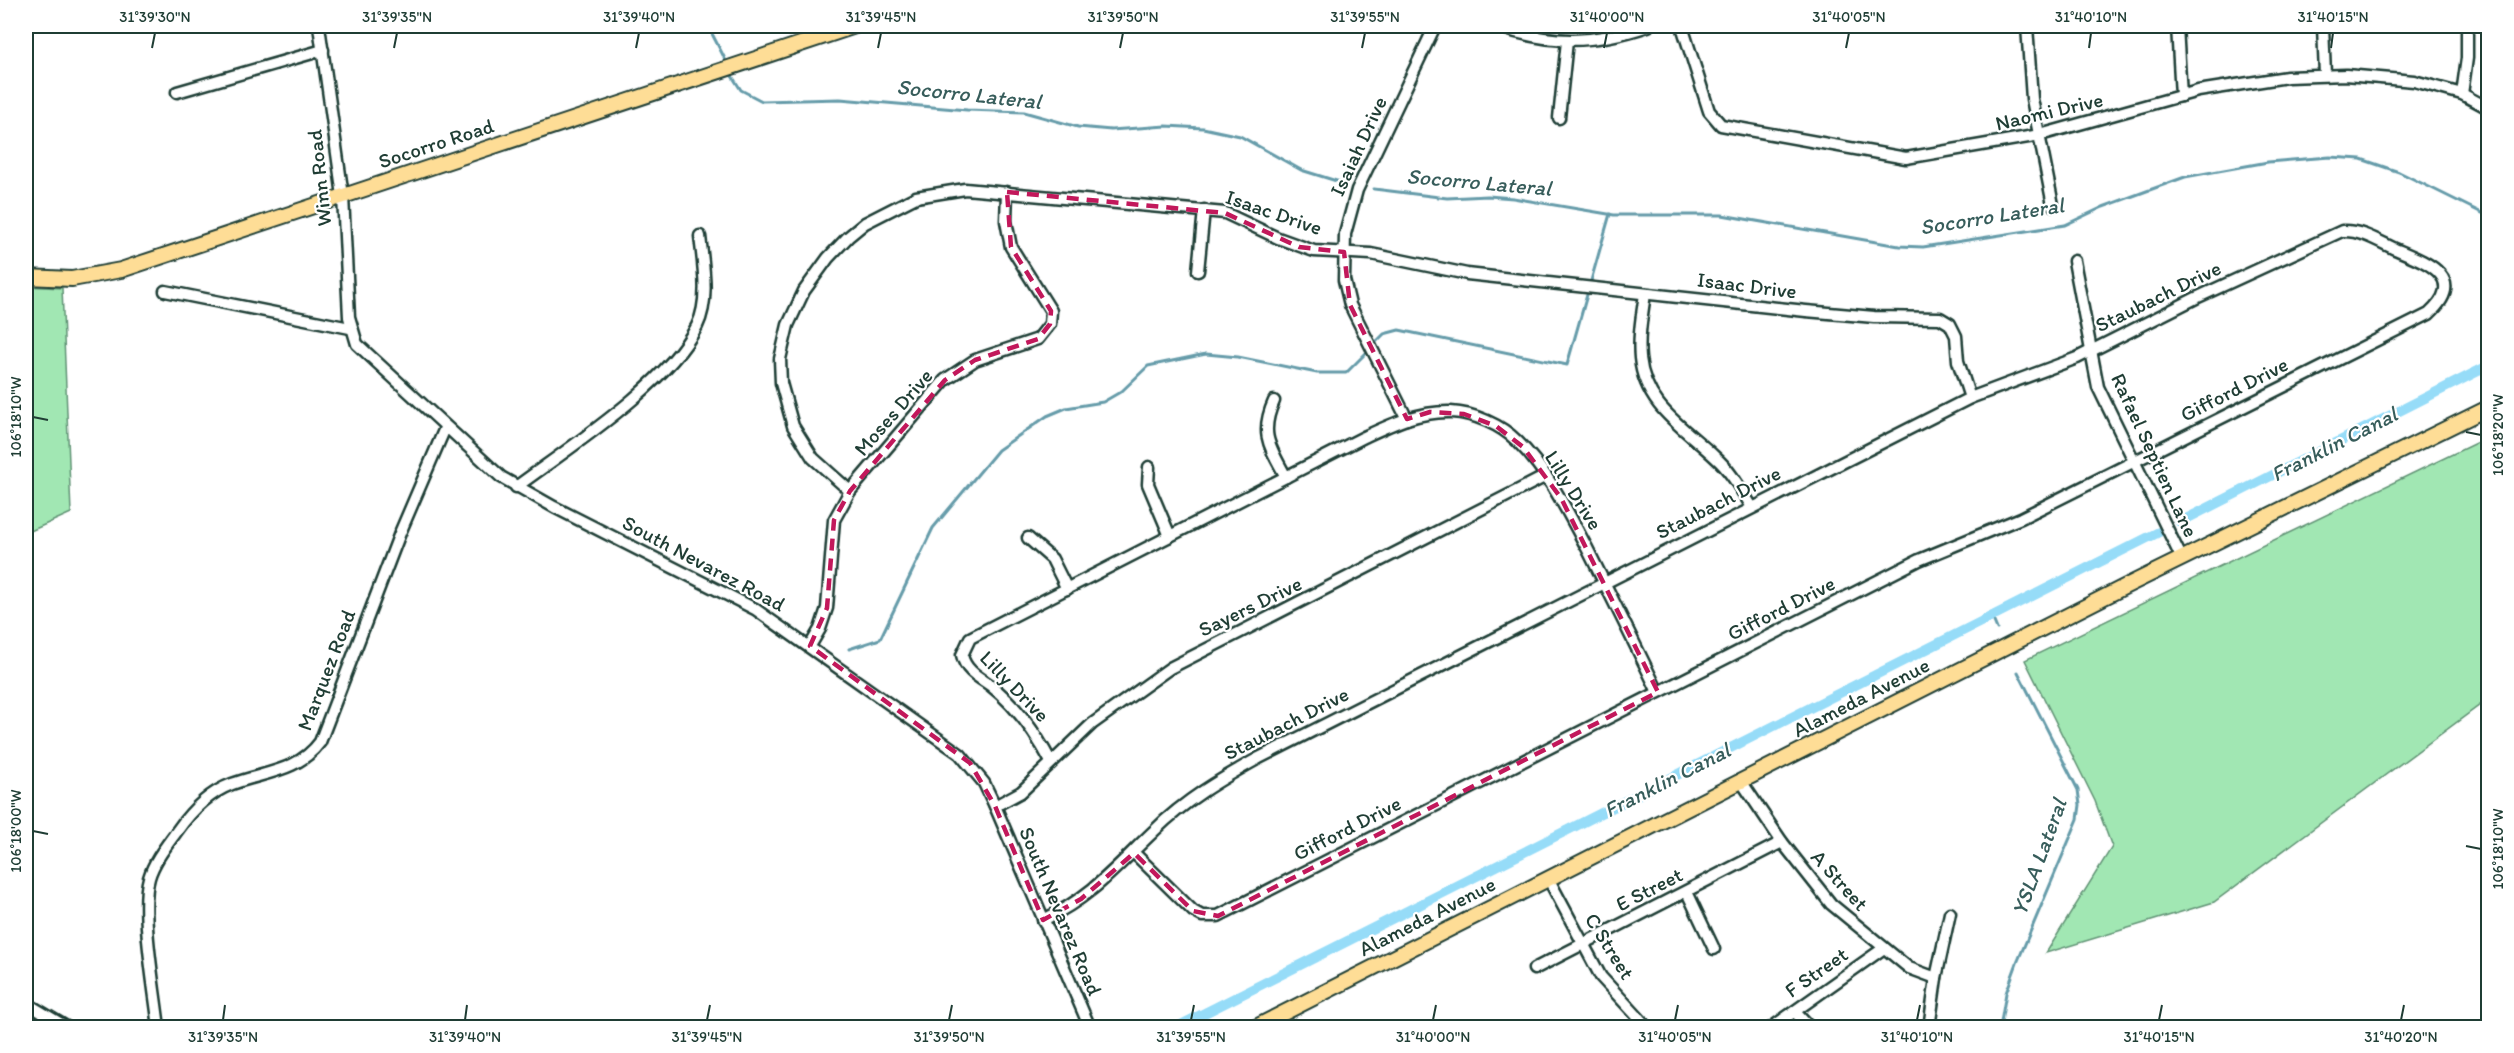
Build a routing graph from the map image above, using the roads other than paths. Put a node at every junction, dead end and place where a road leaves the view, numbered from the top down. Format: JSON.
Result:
{"nodes":[{"id":1,"x":320,"y":26,"type":"edge"},
{"id":2,"x":855,"y":26,"type":"edge"},
{"id":3,"x":1435,"y":26,"type":"edge"},
{"id":4,"x":1497,"y":26,"type":"edge"},
{"id":5,"x":1648,"y":26,"type":"edge"},
{"id":6,"x":1682,"y":26,"type":"edge"},
{"id":7,"x":2027,"y":26,"type":"edge"},
{"id":8,"x":2177,"y":26,"type":"edge"},
{"id":9,"x":2323,"y":26,"type":"edge"},
{"id":10,"x":2467,"y":26,"type":"edge"},
{"id":11,"x":1567,"y":41,"type":"junction"},
{"id":12,"x":323,"y":50,"type":"junction"},
{"id":13,"x":2325,"y":75,"type":"junction"},
{"id":14,"x":177,"y":92,"type":"dead end"},
{"id":15,"x":2462,"y":94,"type":"junction"},
{"id":16,"x":2181,"y":96,"type":"junction"},
{"id":17,"x":2488,"y":108,"type":"edge"},
{"id":18,"x":1559,"y":118,"type":"dead end"},
{"id":19,"x":2040,"y":135,"type":"junction"},
{"id":20,"x":1007,"y":192,"type":"junction"},
{"id":21,"x":343,"y":196,"type":"junction"},
{"id":22,"x":2053,"y":205,"type":"dead end"},
{"id":23,"x":1204,"y":210,"type":"junction"},
{"id":24,"x":700,"y":236,"type":"dead end"},
{"id":25,"x":1344,"y":252,"type":"junction"},
{"id":26,"x":2074,"y":261,"type":"dead end"},
{"id":27,"x":1197,"y":271,"type":"dead end"},
{"id":28,"x":26,"y":277,"type":"edge"},
{"id":29,"x":2445,"y":280,"type":"joint"},
{"id":30,"x":165,"y":291,"type":"dead end"},
{"id":31,"x":1645,"y":294,"type":"junction"},
{"id":32,"x":350,"y":328,"type":"junction"},
{"id":33,"x":2091,"y":351,"type":"junction"},
{"id":34,"x":1970,"y":398,"type":"junction"},
{"id":35,"x":1274,"y":401,"type":"dead end"},
{"id":36,"x":2488,"y":408,"type":"edge"},
{"id":37,"x":1407,"y":419,"type":"junction"},
{"id":38,"x":445,"y":428,"type":"junction"},
{"id":39,"x":2134,"y":461,"type":"junction"},
{"id":40,"x":1149,"y":467,"type":"dead end"},
{"id":41,"x":1546,"y":476,"type":"junction"},
{"id":42,"x":1286,"y":477,"type":"junction"},
{"id":43,"x":516,"y":487,"type":"junction"},
{"id":44,"x":850,"y":491,"type":"junction"},
{"id":45,"x":1752,"y":507,"type":"junction"},
{"id":46,"x":1170,"y":536,"type":"junction"},
{"id":47,"x":1028,"y":538,"type":"dead end"},
{"id":48,"x":2182,"y":559,"type":"junction"},
{"id":49,"x":1604,"y":583,"type":"junction"},
{"id":50,"x":1067,"y":589,"type":"junction"},
{"id":51,"x":810,"y":646,"type":"junction"},
{"id":52,"x":1658,"y":692,"type":"junction"},
{"id":53,"x":1051,"y":762,"type":"junction"},
{"id":54,"x":1741,"y":781,"type":"junction"},
{"id":55,"x":995,"y":806,"type":"junction"},
{"id":56,"x":1782,"y":842,"type":"junction"},
{"id":57,"x":1134,"y":853,"type":"junction"},
{"id":58,"x":1548,"y":878,"type":"junction"},
{"id":59,"x":1687,"y":892,"type":"junction"},
{"id":60,"x":1950,"y":913,"type":"dead end"},
{"id":61,"x":1044,"y":920,"type":"junction"},
{"id":62,"x":1583,"y":944,"type":"junction"},
{"id":63,"x":1884,"y":948,"type":"junction"},
{"id":64,"x":1714,"y":949,"type":"dead end"},
{"id":65,"x":1534,"y":969,"type":"dead end"},
{"id":66,"x":1936,"y":978,"type":"junction"},
{"id":67,"x":26,"y":1003,"type":"edge"},
{"id":68,"x":1795,"y":1012,"type":"junction"},
{"id":69,"x":68,"y":1028,"type":"edge"},
{"id":70,"x":159,"y":1028,"type":"edge"},
{"id":71,"x":1090,"y":1028,"type":"edge"},
{"id":72,"x":1254,"y":1028,"type":"edge"},
{"id":73,"x":1648,"y":1028,"type":"edge"},
{"id":74,"x":1771,"y":1028,"type":"edge"},
{"id":75,"x":1810,"y":1028,"type":"edge"},
{"id":76,"x":1929,"y":1028,"type":"edge"}],
"edges":[{"from":1,"to":12,"type":"street","name":"Winn Road"},
{"from":2,"to":21,"type":"main road","name":"Socorro Road"},
{"from":3,"to":25,"type":"street","name":"Isaiah Drive"},
{"from":4,"to":11,"type":"street"},
{"from":5,"to":11,"type":"street"},
{"from":6,"to":19,"type":"street","name":"Naomi Drive"},
{"from":7,"to":19,"type":"street"},
{"from":8,"to":16,"type":"street"},
{"from":9,"to":13,"type":"street"},
{"from":10,"to":15,"type":"street"},
{"from":11,"to":18,"type":"street"},
{"from":12,"to":14,"type":"street"},
{"from":12,"to":21,"type":"street","name":"Winn Road"},
{"from":13,"to":15,"type":"street","name":"Naomi Drive"},
{"from":13,"to":16,"type":"street","name":"Naomi Drive"},
{"from":15,"to":17,"type":"street","name":"Naomi Drive"},
{"from":16,"to":19,"type":"street","name":"Naomi Drive"},
{"from":19,"to":22,"type":"street"},
{"from":20,"to":23,"type":"street","name":"Isaac Drive"},
{"from":20,"to":44,"type":"street","name":"Moses Drive"},
{"from":20,"to":44,"type":"street","name":"Isaac Drive"},
{"from":21,"to":28,"type":"main road","name":"Socorro Road"},
{"from":21,"to":32,"type":"street","name":"Winn Road"},
{"from":23,"to":25,"type":"street","name":"Isaac Drive"},
{"from":23,"to":27,"type":"street"},
{"from":24,"to":43,"type":"street"},
{"from":25,"to":31,"type":"street","name":"Isaac Drive"},
{"from":25,"to":37,"type":"street","name":"Isaiah Drive"},
{"from":26,"to":33,"type":"street","name":"Rafael Septien Lane"},
{"from":29,"to":33,"type":"street","name":"Staubach Drive"},
{"from":29,"to":39,"type":"street","name":"Gifford Drive"},
{"from":30,"to":32,"type":"street"},
{"from":31,"to":34,"type":"street","name":"Isaac Drive"},
{"from":31,"to":45,"type":"street"},
{"from":32,"to":38,"type":"street","name":"South Nevarez Road"},
{"from":33,"to":34,"type":"street","name":"Staubach Drive"},
{"from":33,"to":39,"type":"street","name":"Rafael Septien Lane"},
{"from":34,"to":45,"type":"street","name":"Staubach Drive"},
{"from":35,"to":42,"type":"street"},
{"from":36,"to":48,"type":"main road","name":"Alameda Avenue"},
{"from":37,"to":41,"type":"street","name":"Lilly Drive"},
{"from":37,"to":42,"type":"street","name":"Lilly Drive"},
{"from":38,"to":43,"type":"street","name":"South Nevarez Road"},
{"from":38,"to":70,"type":"street","name":"Marquez Road"},
{"from":39,"to":48,"type":"street","name":"Rafael Septien Lane"},
{"from":39,"to":52,"type":"street","name":"Gifford Drive"},
{"from":40,"to":46,"type":"street"},
{"from":41,"to":49,"type":"street","name":"Lilly Drive"},
{"from":41,"to":53,"type":"street","name":"Sayers Drive"},
{"from":42,"to":46,"type":"street","name":"Lilly Drive"},
{"from":43,"to":51,"type":"street","name":"South Nevarez Road"},
{"from":44,"to":51,"type":"street","name":"Moses Drive"},
{"from":45,"to":49,"type":"street","name":"Staubach Drive"},
{"from":46,"to":50,"type":"street","name":"Lilly Drive"},
{"from":47,"to":50,"type":"street"},
{"from":48,"to":54,"type":"main road","name":"Alameda Avenue"},
{"from":49,"to":52,"type":"street","name":"Lilly Drive"},
{"from":49,"to":57,"type":"street","name":"Staubach Drive"},
{"from":50,"to":53,"type":"street","name":"Lilly Drive"},
{"from":51,"to":55,"type":"street","name":"South Nevarez Road"},
{"from":52,"to":57,"type":"street","name":"Gifford Drive"},
{"from":53,"to":55,"type":"street","name":"Sayers Drive"},
{"from":54,"to":56,"type":"street","name":"A Street"},
{"from":54,"to":58,"type":"main road","name":"Alameda Avenue"},
{"from":55,"to":61,"type":"street","name":"South Nevarez Road"},
{"from":56,"to":59,"type":"street","name":"E Street"},
{"from":56,"to":63,"type":"street","name":"A Street"},
{"from":57,"to":61,"type":"street","name":"Staubach Drive"},
{"from":58,"to":62,"type":"street","name":"C Street"},
{"from":58,"to":72,"type":"main road","name":"Alameda Avenue"},
{"from":59,"to":62,"type":"street","name":"E Street"},
{"from":59,"to":64,"type":"street"},
{"from":60,"to":66,"type":"street"},
{"from":61,"to":71,"type":"street","name":"South Nevarez Road"},
{"from":62,"to":65,"type":"street","name":"E Street"},
{"from":62,"to":73,"type":"street","name":"C Street"},
{"from":63,"to":66,"type":"street","name":"A Street"},
{"from":63,"to":68,"type":"street","name":"F Street"},
{"from":66,"to":76,"type":"street"},
{"from":67,"to":69,"type":"street"},
{"from":68,"to":74,"type":"street","name":"F Street"},
{"from":68,"to":75,"type":"street"}]}
